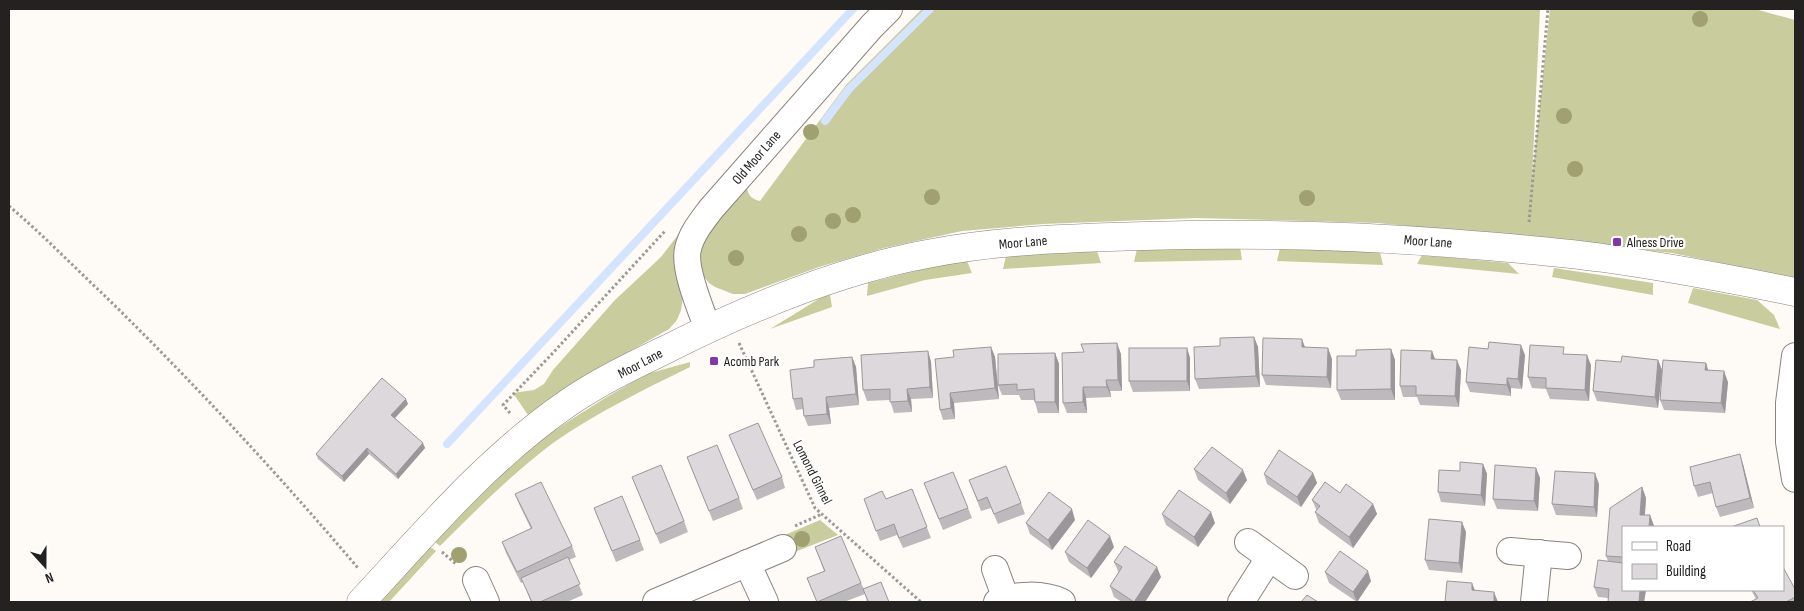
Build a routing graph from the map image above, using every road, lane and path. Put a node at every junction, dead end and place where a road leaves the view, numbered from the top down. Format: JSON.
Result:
{"nodes":[{"id":1,"x":889,"y":9,"type":"edge"},
{"id":2,"x":1548,"y":9,"type":"edge"},
{"id":3,"x":9,"y":206,"type":"edge"},
{"id":4,"x":670,"y":225,"type":"dead end"},
{"id":5,"x":1527,"y":250,"type":"junction"},
{"id":6,"x":1795,"y":292,"type":"edge"},
{"id":7,"x":718,"y":324,"type":"junction"},
{"id":8,"x":1795,"y":356,"type":"edge"},
{"id":9,"x":527,"y":433,"type":"junction"},
{"id":10,"x":1795,"y":479,"type":"edge"},
{"id":11,"x":422,"y":536,"type":"junction"},
{"id":12,"x":1248,"y":542,"type":"dead end"},
{"id":13,"x":783,"y":548,"type":"dead end"},
{"id":14,"x":1510,"y":551,"type":"dead end"},
{"id":15,"x":1538,"y":553,"type":"junction"},
{"id":16,"x":1568,"y":556,"type":"dead end"},
{"id":17,"x":1269,"y":558,"type":"junction"},
{"id":18,"x":747,"y":563,"type":"junction"},
{"id":19,"x":995,"y":569,"type":"dead end"},
{"id":20,"x":1295,"y":576,"type":"dead end"},
{"id":21,"x":481,"y":591,"type":"edge"},
{"id":22,"x":367,"y":595,"type":"edge"},
{"id":23,"x":1002,"y":600,"type":"edge"},
{"id":24,"x":656,"y":602,"type":"edge"},
{"id":25,"x":765,"y":602,"type":"edge"},
{"id":26,"x":921,"y":602,"type":"edge"},
{"id":27,"x":1062,"y":602,"type":"edge"},
{"id":28,"x":1241,"y":602,"type":"edge"},
{"id":29,"x":1534,"y":602,"type":"edge"}],
"edges":[{"from":1,"to":7,"type":"street","name":"Old Moor Lane"},
{"from":2,"to":5,"type":"path"},
{"from":3,"to":22,"type":"path"},
{"from":4,"to":9,"type":"path"},
{"from":5,"to":6,"type":"street","name":"Moor Lane"},
{"from":5,"to":7,"type":"street","name":"Moor Lane"},
{"from":7,"to":9,"type":"street","name":"Moor Lane"},
{"from":7,"to":26,"type":"path","name":"Lomond Ginnel"},
{"from":8,"to":10,"type":"street"},
{"from":9,"to":11,"type":"street","name":"Moor Lane"},
{"from":11,"to":21,"type":"path"},
{"from":11,"to":22,"type":"street","name":"Moor Lane"},
{"from":12,"to":17,"type":"street"},
{"from":13,"to":18,"type":"street"},
{"from":14,"to":15,"type":"street"},
{"from":15,"to":16,"type":"street"},
{"from":15,"to":29,"type":"street"},
{"from":17,"to":20,"type":"street"},
{"from":17,"to":28,"type":"street"},
{"from":18,"to":24,"type":"street"},
{"from":18,"to":25,"type":"street"},
{"from":19,"to":23,"type":"street"},
{"from":23,"to":27,"type":"street"}]}
